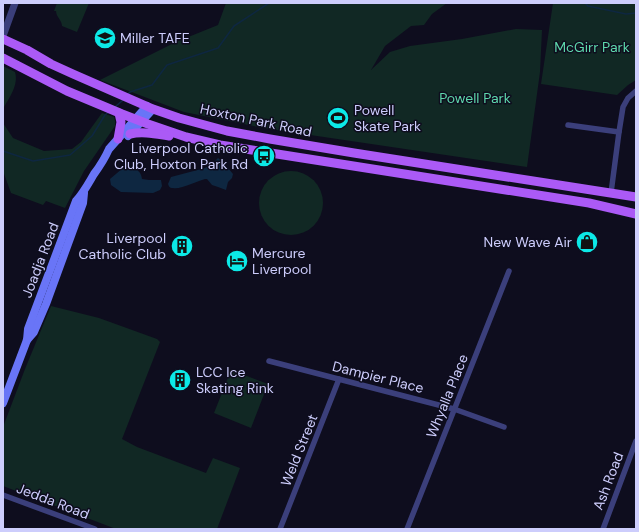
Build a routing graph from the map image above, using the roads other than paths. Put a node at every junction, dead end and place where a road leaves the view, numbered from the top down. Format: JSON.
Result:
{"nodes":[{"id":1,"x":15,"y":3,"type":"edge"},
{"id":2,"x":3,"y":36,"type":"edge"},
{"id":3,"x":3,"y":39,"type":"edge"},
{"id":4,"x":3,"y":58,"type":"edge"},
{"id":5,"x":636,"y":91,"type":"edge"},
{"id":6,"x":150,"y":108,"type":"junction"},
{"id":7,"x":120,"y":114,"type":"junction"},
{"id":8,"x":138,"y":121,"type":"junction"},
{"id":9,"x":568,"y":125,"type":"dead end"},
{"id":10,"x":619,"y":132,"type":"junction"},
{"id":11,"x":130,"y":134,"type":"junction"},
{"id":12,"x":118,"y":139,"type":"junction"},
{"id":13,"x":210,"y":142,"type":"junction"},
{"id":14,"x":106,"y":157,"type":"junction"},
{"id":15,"x":611,"y":193,"type":"junction"},
{"id":16,"x":636,"y":197,"type":"edge"},
{"id":17,"x":636,"y":214,"type":"edge"},
{"id":18,"x":508,"y":271,"type":"dead end"},
{"id":19,"x":269,"y":361,"type":"dead end"},
{"id":20,"x":340,"y":379,"type":"junction"},
{"id":21,"x":3,"y":403,"type":"edge"},
{"id":22,"x":454,"y":409,"type":"junction"},
{"id":23,"x":504,"y":427,"type":"dead end"},
{"id":24,"x":636,"y":441,"type":"edge"},
{"id":25,"x":3,"y":495,"type":"edge"},
{"id":26,"x":95,"y":529,"type":"edge"},
{"id":27,"x":280,"y":529,"type":"edge"},
{"id":28,"x":407,"y":529,"type":"edge"},
{"id":29,"x":602,"y":529,"type":"edge"}],
"edges":[{"from":1,"to":2,"type":"street"},
{"from":3,"to":6,"type":"main road","name":"Hoxton Park Road"},
{"from":4,"to":7,"type":"main road","name":"Hoxton Park Road"},
{"from":5,"to":10,"type":"street"},
{"from":6,"to":8,"type":"main road","name":"Joadja Road"},
{"from":6,"to":15,"type":"main road","name":"Hoxton Park Road"},
{"from":7,"to":8,"type":"main road","name":"Hoxton Park Road"},
{"from":7,"to":12,"type":"main road"},
{"from":8,"to":11,"type":"main road","name":"Joadja Road"},
{"from":8,"to":12,"type":"main road","name":"Joadja Road"},
{"from":8,"to":13,"type":"main road","name":"Hoxton Park Road"},
{"from":9,"to":10,"type":"street"},
{"from":10,"to":15,"type":"street"},
{"from":11,"to":13,"type":"main road"},
{"from":11,"to":14,"type":"main road","name":"Joadja Road"},
{"from":12,"to":14,"type":"main road","name":"Joadja Road"},
{"from":13,"to":17,"type":"main road","name":"Hoxton Park Road"},
{"from":14,"to":21,"type":"main road","name":"Joadja Road"},
{"from":15,"to":16,"type":"main road","name":"Hoxton Park Road"},
{"from":18,"to":22,"type":"street","name":"Whyalla Place"},
{"from":19,"to":20,"type":"street","name":"Dampier Place"},
{"from":20,"to":22,"type":"street","name":"Dampier Place"},
{"from":20,"to":27,"type":"street","name":"Weld Street"},
{"from":22,"to":23,"type":"street","name":"Dampier Place"},
{"from":22,"to":28,"type":"street","name":"Whyalla Place"},
{"from":24,"to":29,"type":"street","name":"Ash Road"},
{"from":25,"to":26,"type":"street","name":"Jedda Road"}]}
